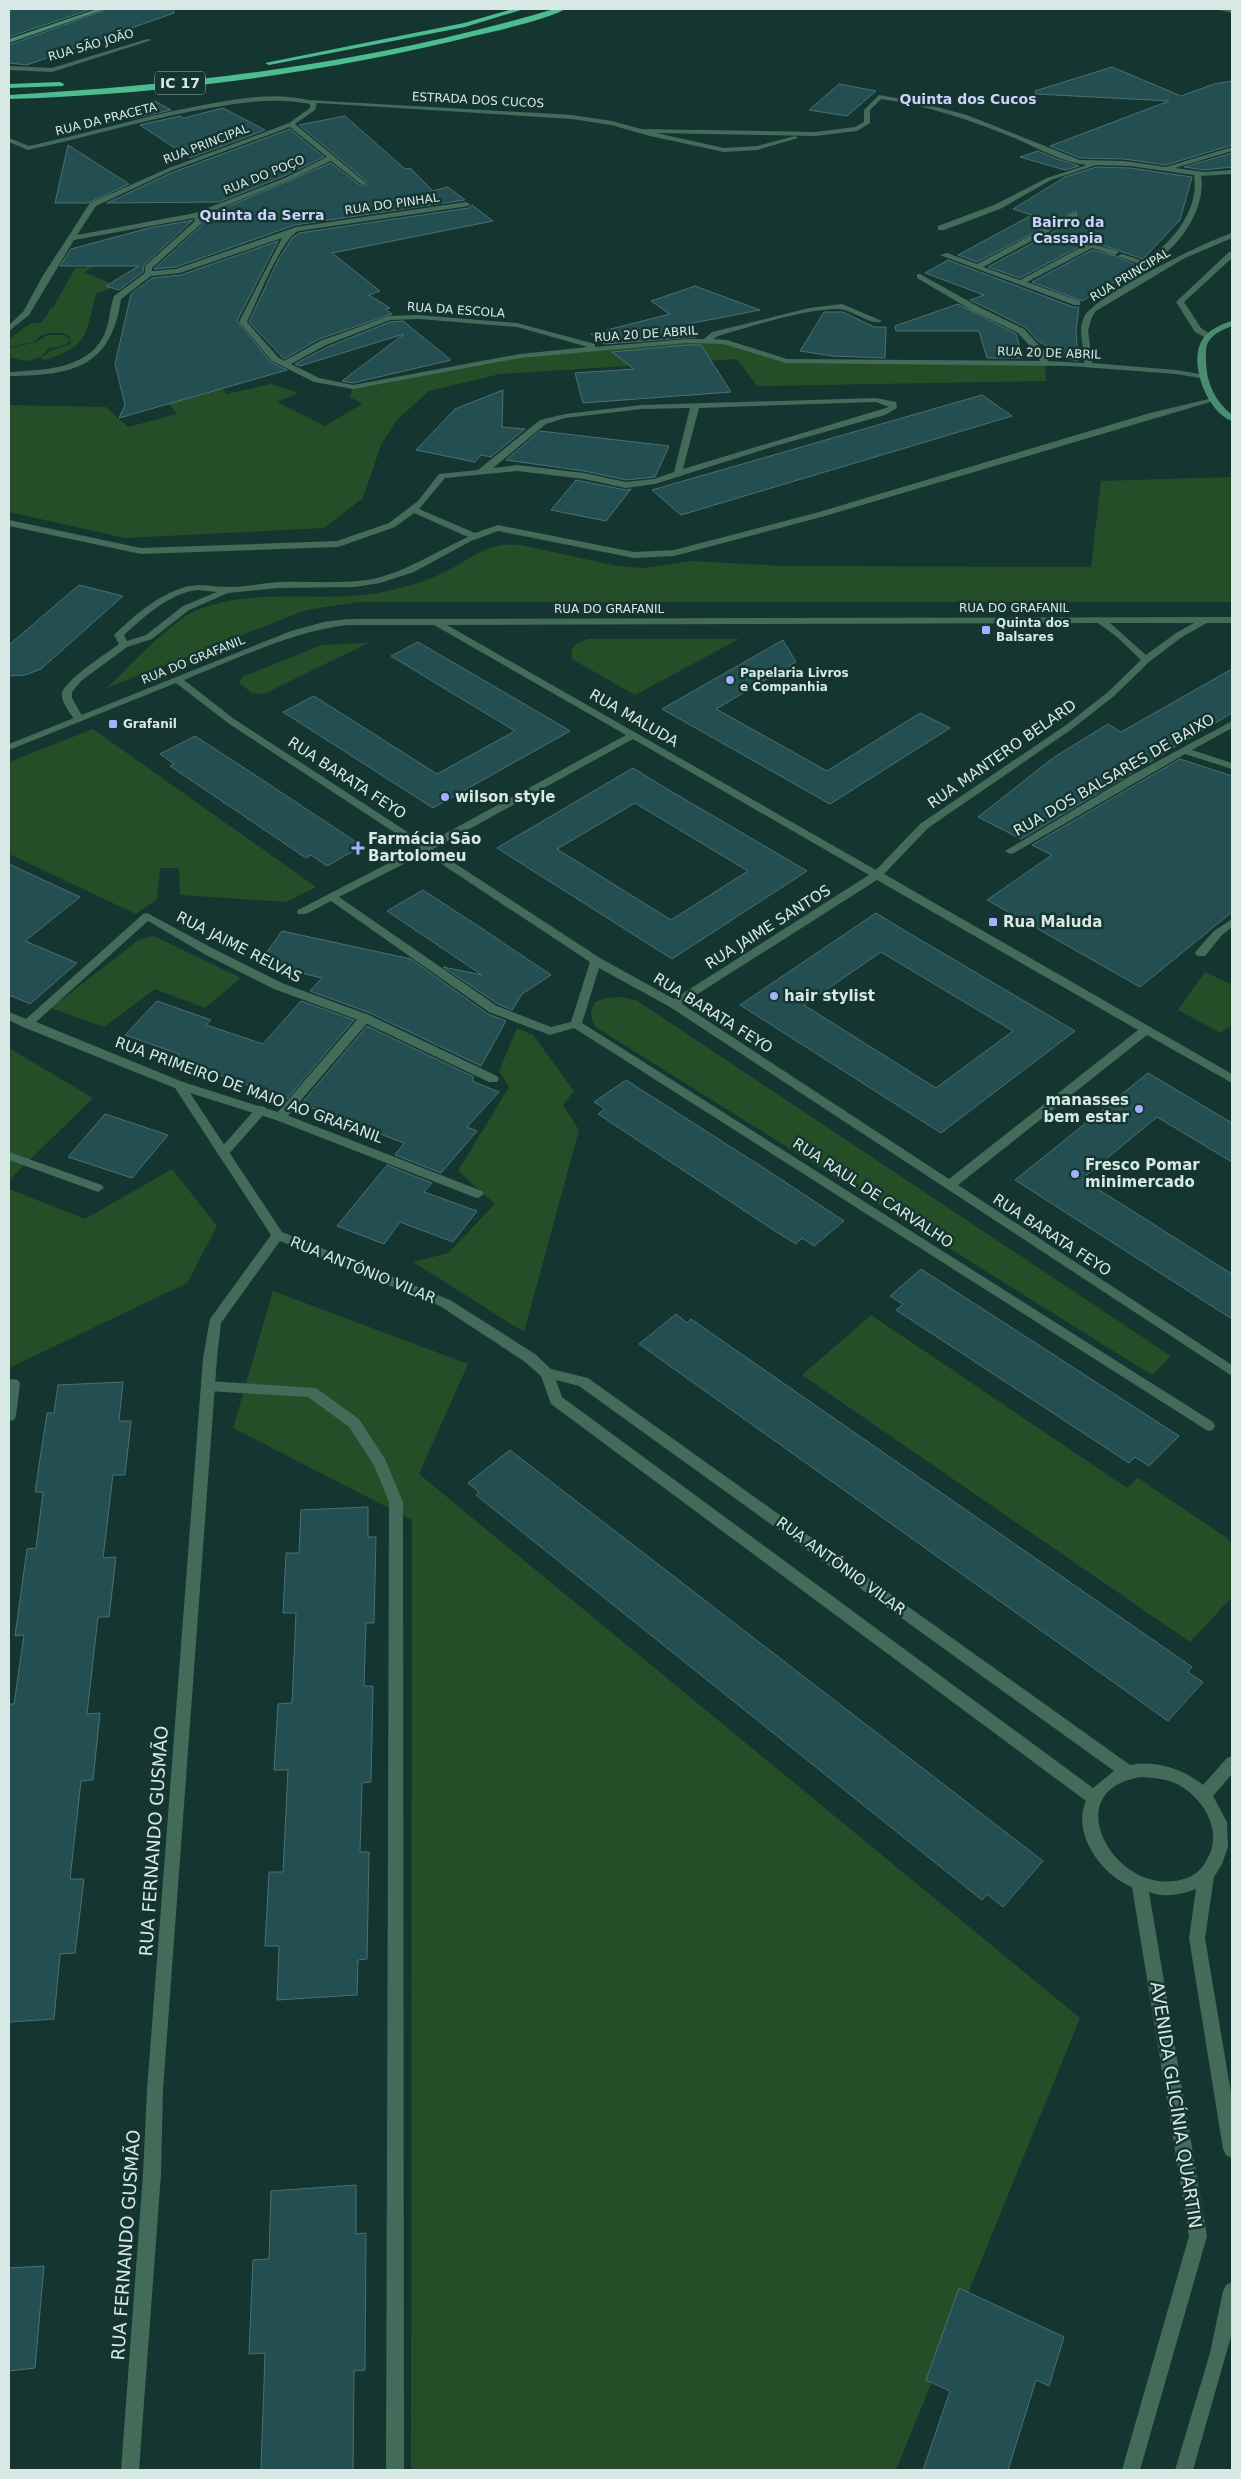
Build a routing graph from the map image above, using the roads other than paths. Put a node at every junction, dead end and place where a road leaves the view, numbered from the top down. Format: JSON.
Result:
{"nodes":[{"id":1,"x":102,"y":9,"type":"edge"},
{"id":2,"x":520,"y":9,"type":"edge"},
{"id":3,"x":561,"y":9,"type":"edge"},
{"id":4,"x":1218,"y":9,"type":"edge"},
{"id":5,"x":1232,"y":11,"type":"edge"},
{"id":6,"x":9,"y":40,"type":"edge"},
{"id":7,"x":149,"y":40,"type":"dead end"},
{"id":8,"x":258,"y":64,"type":"dead end"},
{"id":9,"x":9,"y":68,"type":"edge"},
{"id":10,"x":69,"y":83,"type":"dead end"},
{"id":11,"x":9,"y":86,"type":"edge"},
{"id":12,"x":9,"y":97,"type":"edge"},
{"id":13,"x":310,"y":101,"type":"junction"},
{"id":14,"x":291,"y":124,"type":"junction"},
{"id":15,"x":642,"y":131,"type":"junction"},
{"id":16,"x":815,"y":134,"type":"junction"},
{"id":17,"x":9,"y":140,"type":"edge"},
{"id":18,"x":1232,"y":148,"type":"edge"},
{"id":19,"x":331,"y":158,"type":"junction"},
{"id":20,"x":1095,"y":164,"type":"junction"},
{"id":21,"x":1166,"y":168,"type":"junction"},
{"id":22,"x":1232,"y":172,"type":"edge"},
{"id":23,"x":1197,"y":175,"type":"junction"},
{"id":24,"x":363,"y":182,"type":"dead end"},
{"id":25,"x":466,"y":204,"type":"dead end"},
{"id":26,"x":1073,"y":214,"type":"dead end"},
{"id":27,"x":197,"y":215,"type":"junction"},
{"id":28,"x":941,"y":228,"type":"dead end"},
{"id":29,"x":289,"y":233,"type":"junction"},
{"id":30,"x":1232,"y":235,"type":"edge"},
{"id":31,"x":73,"y":238,"type":"junction"},
{"id":32,"x":1232,"y":254,"type":"edge"},
{"id":33,"x":944,"y":255,"type":"dead end"},
{"id":34,"x":977,"y":267,"type":"junction"},
{"id":35,"x":149,"y":274,"type":"junction"},
{"id":36,"x":920,"y":276,"type":"dead end"},
{"id":37,"x":1020,"y":283,"type":"junction"},
{"id":38,"x":1077,"y":303,"type":"dead end"},
{"id":39,"x":878,"y":321,"type":"dead end"},
{"id":40,"x":1232,"y":323,"type":"edge"},
{"id":41,"x":9,"y":329,"type":"edge"},
{"id":42,"x":1209,"y":336,"type":"junction"},
{"id":43,"x":706,"y":341,"type":"junction"},
{"id":44,"x":602,"y":348,"type":"junction"},
{"id":45,"x":1045,"y":363,"type":"junction"},
{"id":46,"x":284,"y":364,"type":"junction"},
{"id":47,"x":1088,"y":365,"type":"junction"},
{"id":48,"x":9,"y":374,"type":"edge"},
{"id":49,"x":1203,"y":377,"type":"junction"},
{"id":50,"x":1212,"y":400,"type":"junction"},
{"id":51,"x":695,"y":406,"type":"junction"},
{"id":52,"x":1232,"y":419,"type":"edge"},
{"id":53,"x":482,"y":470,"type":"junction"},
{"id":54,"x":678,"y":472,"type":"junction"},
{"id":55,"x":413,"y":509,"type":"junction"},
{"id":56,"x":9,"y":523,"type":"edge"},
{"id":57,"x":476,"y":537,"type":"junction"},
{"id":58,"x":230,"y":590,"type":"junction"},
{"id":59,"x":1100,"y":620,"type":"junction"},
{"id":60,"x":1206,"y":620,"type":"junction"},
{"id":61,"x":1232,"y":620,"type":"edge"},
{"id":62,"x":438,"y":622,"type":"junction"},
{"id":63,"x":124,"y":644,"type":"junction"},
{"id":64,"x":1146,"y":660,"type":"junction"},
{"id":65,"x":178,"y":680,"type":"junction"},
{"id":66,"x":79,"y":719,"type":"junction"},
{"id":67,"x":1232,"y":724,"type":"edge"},
{"id":68,"x":633,"y":734,"type":"junction"},
{"id":69,"x":9,"y":747,"type":"edge"},
{"id":70,"x":1186,"y":751,"type":"junction"},
{"id":71,"x":1232,"y":766,"type":"edge"},
{"id":72,"x":425,"y":848,"type":"junction"},
{"id":73,"x":1010,"y":851,"type":"dead end"},
{"id":74,"x":877,"y":875,"type":"junction"},
{"id":75,"x":332,"y":897,"type":"junction"},
{"id":76,"x":302,"y":912,"type":"dead end"},
{"id":77,"x":1232,"y":922,"type":"edge"},
{"id":78,"x":1201,"y":954,"type":"dead end"},
{"id":79,"x":596,"y":961,"type":"junction"},
{"id":80,"x":674,"y":1004,"type":"junction"},
{"id":81,"x":9,"y":1016,"type":"edge"},
{"id":82,"x":365,"y":1018,"type":"junction"},
{"id":83,"x":27,"y":1024,"type":"junction"},
{"id":84,"x":576,"y":1024,"type":"junction"},
{"id":85,"x":1146,"y":1030,"type":"junction"},
{"id":86,"x":493,"y":1079,"type":"dead end"},
{"id":87,"x":1232,"y":1079,"type":"edge"},
{"id":88,"x":179,"y":1085,"type":"junction"},
{"id":89,"x":261,"y":1110,"type":"junction"},
{"id":90,"x":280,"y":1117,"type":"junction"},
{"id":91,"x":223,"y":1153,"type":"junction"},
{"id":92,"x":9,"y":1156,"type":"edge"},
{"id":93,"x":949,"y":1185,"type":"junction"},
{"id":94,"x":98,"y":1188,"type":"dead end"},
{"id":95,"x":478,"y":1194,"type":"dead end"},
{"id":96,"x":278,"y":1235,"type":"junction"},
{"id":97,"x":1232,"y":1371,"type":"edge"},
{"id":98,"x":547,"y":1372,"type":"junction"},
{"id":99,"x":13,"y":1384,"type":"dead end"},
{"id":100,"x":208,"y":1386,"type":"junction"},
{"id":101,"x":9,"y":1416,"type":"edge"},
{"id":102,"x":1208,"y":1426,"type":"dead end"},
{"id":103,"x":1232,"y":1763,"type":"edge"},
{"id":104,"x":1129,"y":1773,"type":"junction"},
{"id":105,"x":1204,"y":1795,"type":"junction"},
{"id":106,"x":1095,"y":1798,"type":"junction"},
{"id":107,"x":1206,"y":1875,"type":"junction"},
{"id":108,"x":1139,"y":1883,"type":"junction"},
{"id":109,"x":1232,"y":2149,"type":"edge"},
{"id":110,"x":1232,"y":2291,"type":"edge"},
{"id":111,"x":130,"y":2470,"type":"edge"},
{"id":112,"x":396,"y":2470,"type":"edge"},
{"id":113,"x":1131,"y":2470,"type":"edge"},
{"id":114,"x":1184,"y":2470,"type":"edge"}],
"edges":[{"from":1,"to":6,"type":"street"},
{"from":2,"to":8,"type":"highway"},
{"from":3,"to":12,"type":"highway","number":"IC 17"},
{"from":4,"to":5,"type":"street"},
{"from":7,"to":9,"type":"street","name":"RUA SÃO JOÃO"},
{"from":10,"to":11,"type":"highway"},
{"from":13,"to":14,"type":"street","name":"RUA PRINCIPAL"},
{"from":13,"to":15,"type":"street","name":"ESTRADA DOS CUCOS"},
{"from":13,"to":17,"type":"street","name":"RUA DA PRACETA"},
{"from":14,"to":19,"type":"street","name":"RUA DO POÇO"},
{"from":14,"to":31,"type":"street","name":"RUA PRINCIPAL"},
{"from":15,"to":16,"type":"street","name":"ESTRADA DOS CUCOS"},
{"from":15,"to":16,"type":"street","name":"ESTRADA DOS CUCOS"},
{"from":16,"to":20,"type":"street","name":"ESTRADA DOS CUCOS"},
{"from":18,"to":21,"type":"street"},
{"from":19,"to":24,"type":"street","name":"RUA DO POÇO"},
{"from":19,"to":27,"type":"street","name":"RUA DO POÇO"},
{"from":20,"to":21,"type":"street"},
{"from":20,"to":28,"type":"street"},
{"from":21,"to":23,"type":"street"},
{"from":22,"to":23,"type":"street"},
{"from":23,"to":37,"type":"street"},
{"from":25,"to":29,"type":"street","name":"RUA DO PINHAL"},
{"from":26,"to":34,"type":"street"},
{"from":27,"to":31,"type":"street"},
{"from":27,"to":35,"type":"street"},
{"from":29,"to":35,"type":"street","name":"RUA DO PINHAL"},
{"from":29,"to":46,"type":"street","name":"RUA 20 DE ABRIL"},
{"from":30,"to":47,"type":"street","name":"RUA PRINCIPAL"},
{"from":31,"to":41,"type":"street","name":"RUA PRINCIPAL"},
{"from":32,"to":42,"type":"street"},
{"from":33,"to":34,"type":"street"},
{"from":34,"to":37,"type":"street"},
{"from":35,"to":48,"type":"street"},
{"from":36,"to":45,"type":"street"},
{"from":37,"to":38,"type":"street"},
{"from":39,"to":43,"type":"street"},
{"from":40,"to":42,"type":"street"},
{"from":42,"to":49,"type":"street"},
{"from":43,"to":44,"type":"street","name":"RUA 20 DE ABRIL"},
{"from":43,"to":45,"type":"street","name":"RUA 20 DE ABRIL"},
{"from":44,"to":46,"type":"street","name":"RUA 20 DE ABRIL"},
{"from":44,"to":46,"type":"street","name":"RUA DA ESCOLA"},
{"from":45,"to":47,"type":"street","name":"RUA 20 DE ABRIL"},
{"from":47,"to":49,"type":"street","name":"RUA 20 DE ABRIL"},
{"from":49,"to":50,"type":"street"},
{"from":50,"to":52,"type":"street"},
{"from":50,"to":57,"type":"street"},
{"from":51,"to":53,"type":"street"},
{"from":51,"to":54,"type":"street"},
{"from":51,"to":54,"type":"street"},
{"from":53,"to":54,"type":"street"},
{"from":53,"to":55,"type":"street"},
{"from":55,"to":56,"type":"street"},
{"from":55,"to":57,"type":"street"},
{"from":57,"to":58,"type":"street"},
{"from":58,"to":63,"type":"street"},
{"from":58,"to":63,"type":"street"},
{"from":59,"to":60,"type":"street","name":"RUA DO GRAFANIL"},
{"from":59,"to":62,"type":"street","name":"RUA DO GRAFANIL"},
{"from":59,"to":64,"type":"street"},
{"from":60,"to":61,"type":"street","name":"RUA DO GRAFANIL"},
{"from":60,"to":64,"type":"street","name":"RUA MANTERO BELARD"},
{"from":62,"to":65,"type":"street","name":"RUA DO GRAFANIL"},
{"from":62,"to":68,"type":"street","name":"RUA MALUDA"},
{"from":63,"to":66,"type":"street"},
{"from":64,"to":74,"type":"street","name":"RUA MANTERO BELARD"},
{"from":65,"to":66,"type":"street","name":"RUA DO GRAFANIL"},
{"from":65,"to":72,"type":"street","name":"RUA BARATA FEYO"},
{"from":66,"to":69,"type":"street","name":"RUA DO GRAFANIL"},
{"from":67,"to":70,"type":"street","name":"RUA DOS BALSARES DE BAIXO"},
{"from":68,"to":72,"type":"street"},
{"from":68,"to":74,"type":"street","name":"RUA MALUDA"},
{"from":70,"to":71,"type":"street"},
{"from":70,"to":73,"type":"street","name":"RUA DOS BALSARES DE BAIXO"},
{"from":72,"to":75,"type":"street"},
{"from":72,"to":79,"type":"street","name":"RUA BARATA FEYO"},
{"from":74,"to":80,"type":"street","name":"RUA JAIME SANTOS"},
{"from":74,"to":85,"type":"street","name":"RUA MALUDA"},
{"from":75,"to":76,"type":"street"},
{"from":75,"to":84,"type":"street"},
{"from":77,"to":78,"type":"street"},
{"from":79,"to":80,"type":"street","name":"RUA BARATA FEYO"},
{"from":79,"to":84,"type":"street"},
{"from":80,"to":93,"type":"street","name":"RUA BARATA FEYO"},
{"from":81,"to":83,"type":"street","name":"RUA PRIMEIRO DE MAIO AO GRAFANIL"},
{"from":82,"to":83,"type":"street","name":"RUA JAIME RELVAS"},
{"from":82,"to":86,"type":"street","name":"RUA JAIME RELVAS"},
{"from":82,"to":90,"type":"street"},
{"from":83,"to":88,"type":"street","name":"RUA PRIMEIRO DE MAIO AO GRAFANIL"},
{"from":84,"to":102,"type":"street","name":"RUA RAUL DE CARVALHO"},
{"from":85,"to":87,"type":"street","name":"RUA MALUDA"},
{"from":85,"to":93,"type":"street"},
{"from":88,"to":89,"type":"street","name":"RUA PRIMEIRO DE MAIO AO GRAFANIL"},
{"from":88,"to":91,"type":"street","name":"RUA ANTÓNIO VILAR"},
{"from":89,"to":90,"type":"street","name":"RUA PRIMEIRO DE MAIO AO GRAFANIL"},
{"from":89,"to":91,"type":"street"},
{"from":90,"to":95,"type":"street","name":"RUA PRIMEIRO DE MAIO AO GRAFANIL"},
{"from":91,"to":96,"type":"street","name":"RUA ANTÓNIO VILAR"},
{"from":92,"to":94,"type":"street"},
{"from":93,"to":97,"type":"street","name":"RUA BARATA FEYO"},
{"from":96,"to":98,"type":"street","name":"RUA ANTÓNIO VILAR"},
{"from":96,"to":100,"type":"street","name":"RUA FERNANDO GUSMÃO"},
{"from":98,"to":104,"type":"street","name":"RUA ANTÓNIO VILAR"},
{"from":98,"to":106,"type":"street"},
{"from":99,"to":101,"type":"street"},
{"from":100,"to":111,"type":"street","name":"RUA FERNANDO GUSMÃO"},
{"from":100,"to":112,"type":"street"},
{"from":103,"to":105,"type":"street"},
{"from":104,"to":105,"type":"street"},
{"from":104,"to":106,"type":"street"},
{"from":105,"to":107,"type":"street"},
{"from":106,"to":108,"type":"street"},
{"from":107,"to":108,"type":"street"},
{"from":107,"to":109,"type":"street"},
{"from":108,"to":113,"type":"street","name":"AVENIDA GLICÍNIA QUARTIN"},
{"from":110,"to":114,"type":"street"}]}
